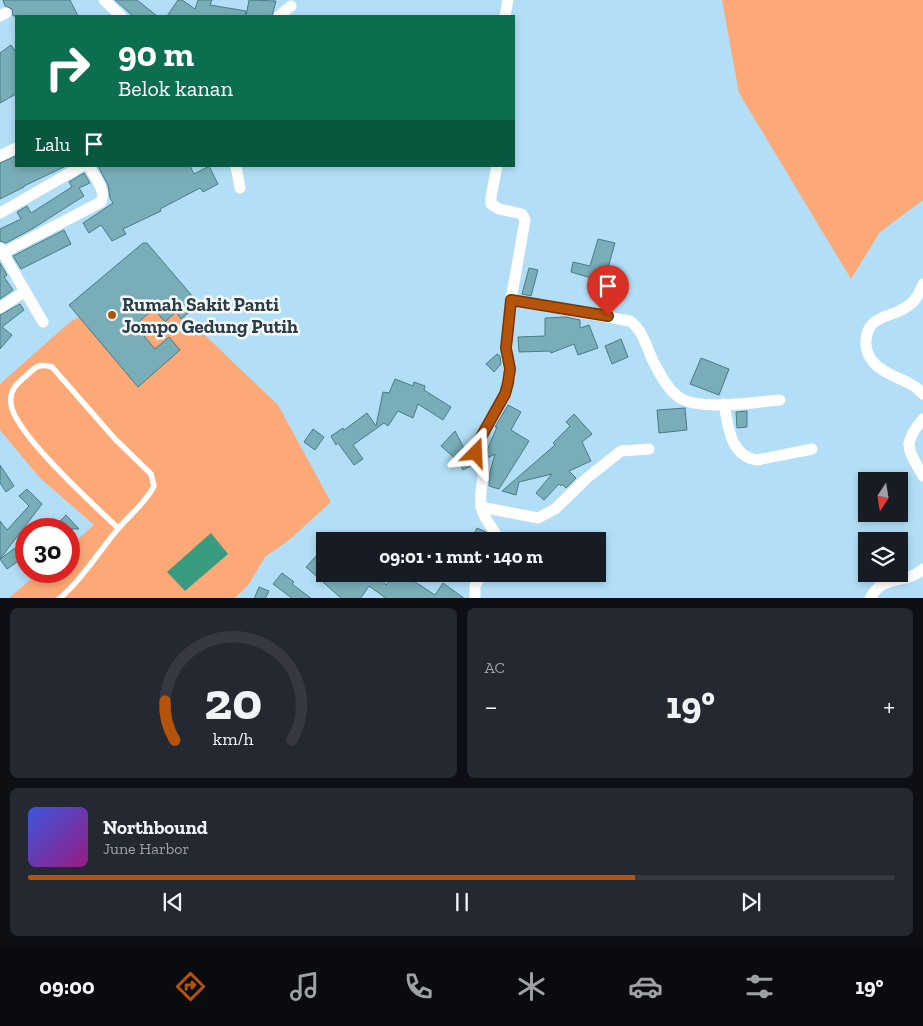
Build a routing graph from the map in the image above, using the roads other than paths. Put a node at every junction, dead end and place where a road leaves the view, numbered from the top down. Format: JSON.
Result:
{"nodes":[{"id":1,"x":104,"y":0,"type":"edge"},
{"id":2,"x":508,"y":0,"type":"edge"},
{"id":3,"x":291,"y":6,"type":"dead end"},
{"id":4,"x":120,"y":15,"type":"edge"},
{"id":5,"x":281,"y":15,"type":"edge"},
{"id":6,"x":505,"y":15,"type":"edge"},
{"id":7,"x":15,"y":148,"type":"edge"},
{"id":8,"x":0,"y":156,"type":"edge"},
{"id":9,"x":89,"y":167,"type":"edge"},
{"id":10,"x":236,"y":167,"type":"edge"},
{"id":11,"x":497,"y":167,"type":"edge"},
{"id":12,"x":240,"y":188,"type":"dead end"},
{"id":13,"x":0,"y":213,"type":"edge"},
{"id":14,"x":1,"y":251,"type":"edge"},
{"id":15,"x":923,"y":284,"type":"edge"},
{"id":16,"x":25,"y":291,"type":"junction"},
{"id":17,"x":511,"y":300,"type":"junction"},
{"id":18,"x":0,"y":308,"type":"edge"},
{"id":19,"x":43,"y":322,"type":"dead end"},
{"id":20,"x":923,"y":394,"type":"edge"},
{"id":21,"x":780,"y":400,"type":"dead end"},
{"id":22,"x":724,"y":404,"type":"junction"},
{"id":23,"x":923,"y":419,"type":"edge"},
{"id":24,"x":648,"y":449,"type":"dead end"},
{"id":25,"x":812,"y":449,"type":"dead end"},
{"id":26,"x":923,"y":476,"type":"edge"},
{"id":27,"x":481,"y":507,"type":"junction"},
{"id":28,"x":118,"y":528,"type":"junction"},
{"id":29,"x":495,"y":532,"type":"edge"},
{"id":30,"x":923,"y":569,"type":"edge"},
{"id":31,"x":477,"y":582,"type":"edge"},
{"id":32,"x":59,"y":598,"type":"edge"},
{"id":33,"x":475,"y":598,"type":"edge"},
{"id":34,"x":870,"y":598,"type":"edge"}],
"edges":[{"from":1,"to":4,"type":"street"},
{"from":2,"to":6,"type":"street"},
{"from":3,"to":5,"type":"street"},
{"from":7,"to":8,"type":"street"},
{"from":9,"to":13,"type":"street"},
{"from":9,"to":14,"type":"street"},
{"from":10,"to":12,"type":"street"},
{"from":11,"to":17,"type":"street"},
{"from":14,"to":16,"type":"street"},
{"from":15,"to":20,"type":"street"},
{"from":16,"to":18,"type":"street"},
{"from":16,"to":19,"type":"street"},
{"from":17,"to":22,"type":"street"},
{"from":17,"to":27,"type":"street"},
{"from":21,"to":22,"type":"street"},
{"from":22,"to":25,"type":"street"},
{"from":23,"to":26,"type":"street"},
{"from":24,"to":27,"type":"street"},
{"from":27,"to":29,"type":"street"},
{"from":28,"to":28,"type":"lane"},
{"from":28,"to":32,"type":"lane"},
{"from":30,"to":34,"type":"street"},
{"from":31,"to":33,"type":"street"}]}
